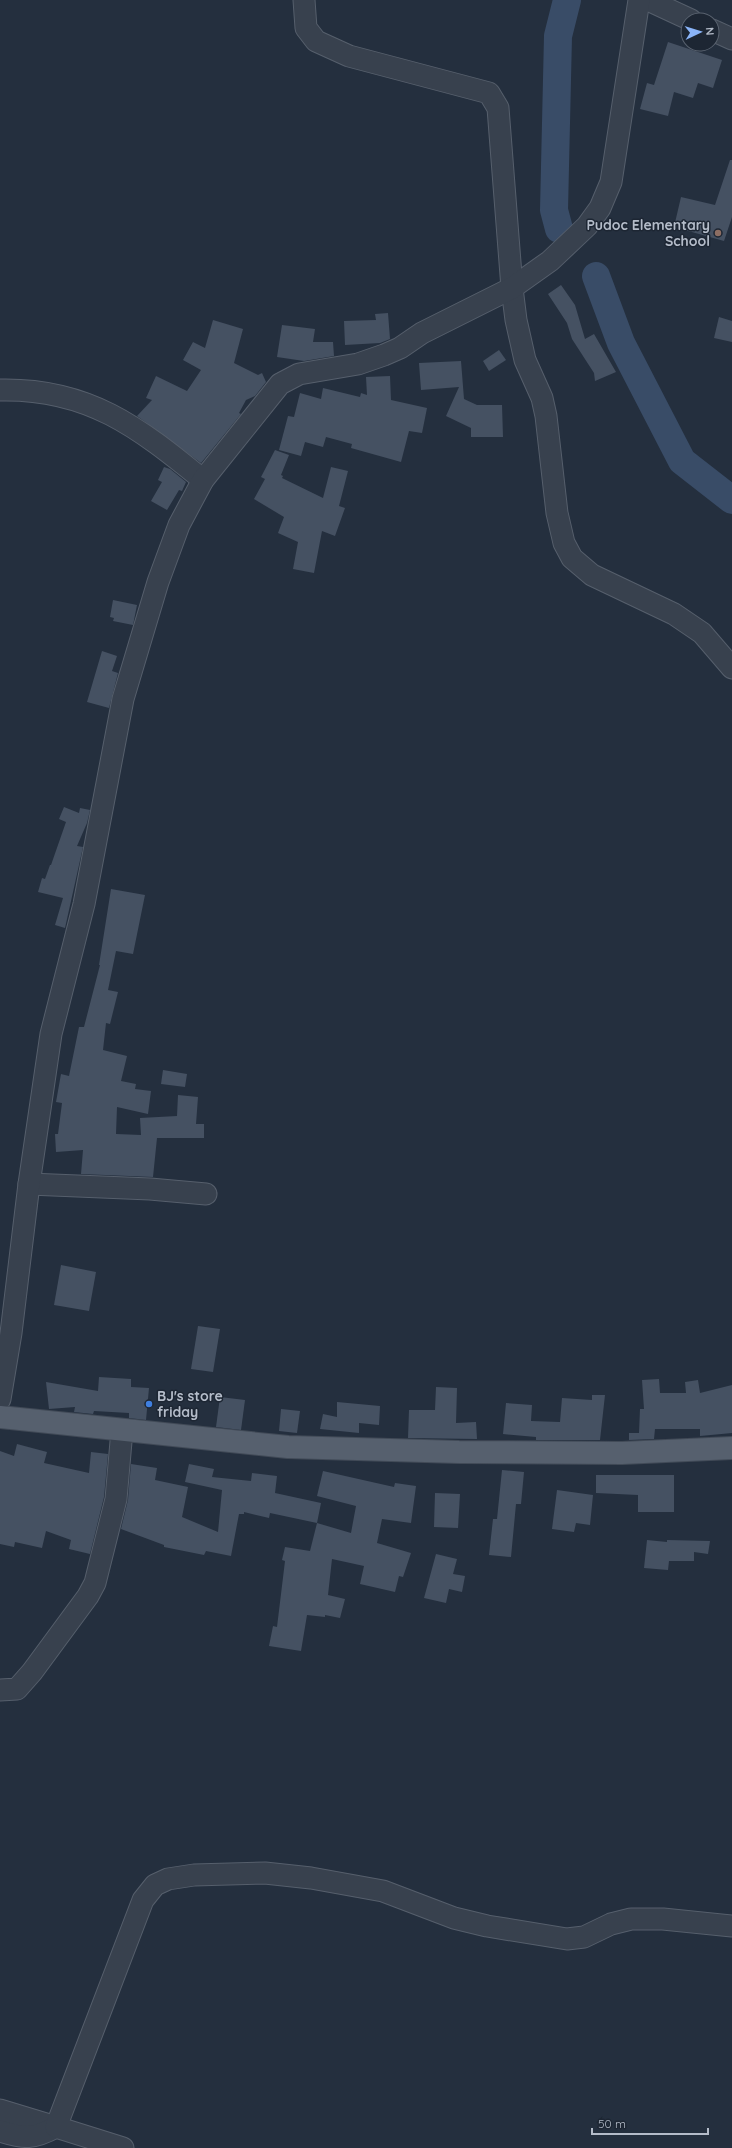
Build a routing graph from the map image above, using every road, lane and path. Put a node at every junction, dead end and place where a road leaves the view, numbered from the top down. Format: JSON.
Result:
{"nodes":[{"id":1,"x":304,"y":0,"type":"edge"},
{"id":2,"x":639,"y":0,"type":"edge"},
{"id":3,"x":648,"y":0,"type":"edge"},
{"id":4,"x":680,"y":15,"type":"edge"},
{"id":5,"x":720,"y":34,"type":"edge"},
{"id":6,"x":732,"y":39,"type":"edge"},
{"id":7,"x":512,"y":288,"type":"junction"},
{"id":8,"x":0,"y":390,"type":"edge"},
{"id":9,"x":203,"y":480,"type":"junction"},
{"id":10,"x":732,"y":668,"type":"edge"},
{"id":11,"x":29,"y":1184,"type":"junction"},
{"id":12,"x":206,"y":1194,"type":"dead end"},
{"id":13,"x":0,"y":1399,"type":"edge"},
{"id":14,"x":0,"y":1417,"type":"edge"},
{"id":15,"x":122,"y":1430,"type":"junction"},
{"id":16,"x":732,"y":1448,"type":"edge"},
{"id":17,"x":0,"y":1690,"type":"edge"},
{"id":18,"x":732,"y":1926,"type":"edge"},
{"id":19,"x":0,"y":2110,"type":"edge"},
{"id":20,"x":56,"y":2127,"type":"junction"},
{"id":21,"x":0,"y":2131,"type":"edge"},
{"id":22,"x":123,"y":2148,"type":"edge"}],
"edges":[{"from":1,"to":7,"type":"street"},
{"from":2,"to":7,"type":"street"},
{"from":3,"to":4,"type":"street"},
{"from":5,"to":6,"type":"street"},
{"from":7,"to":9,"type":"street"},
{"from":7,"to":10,"type":"street"},
{"from":8,"to":9,"type":"street"},
{"from":9,"to":11,"type":"street"},
{"from":11,"to":12,"type":"street"},
{"from":11,"to":13,"type":"street"},
{"from":14,"to":15,"type":"main road"},
{"from":15,"to":16,"type":"main road"},
{"from":15,"to":17,"type":"street"},
{"from":18,"to":20,"type":"street"},
{"from":19,"to":20,"type":"street"},
{"from":20,"to":21,"type":"street"},
{"from":20,"to":22,"type":"street"}]}
